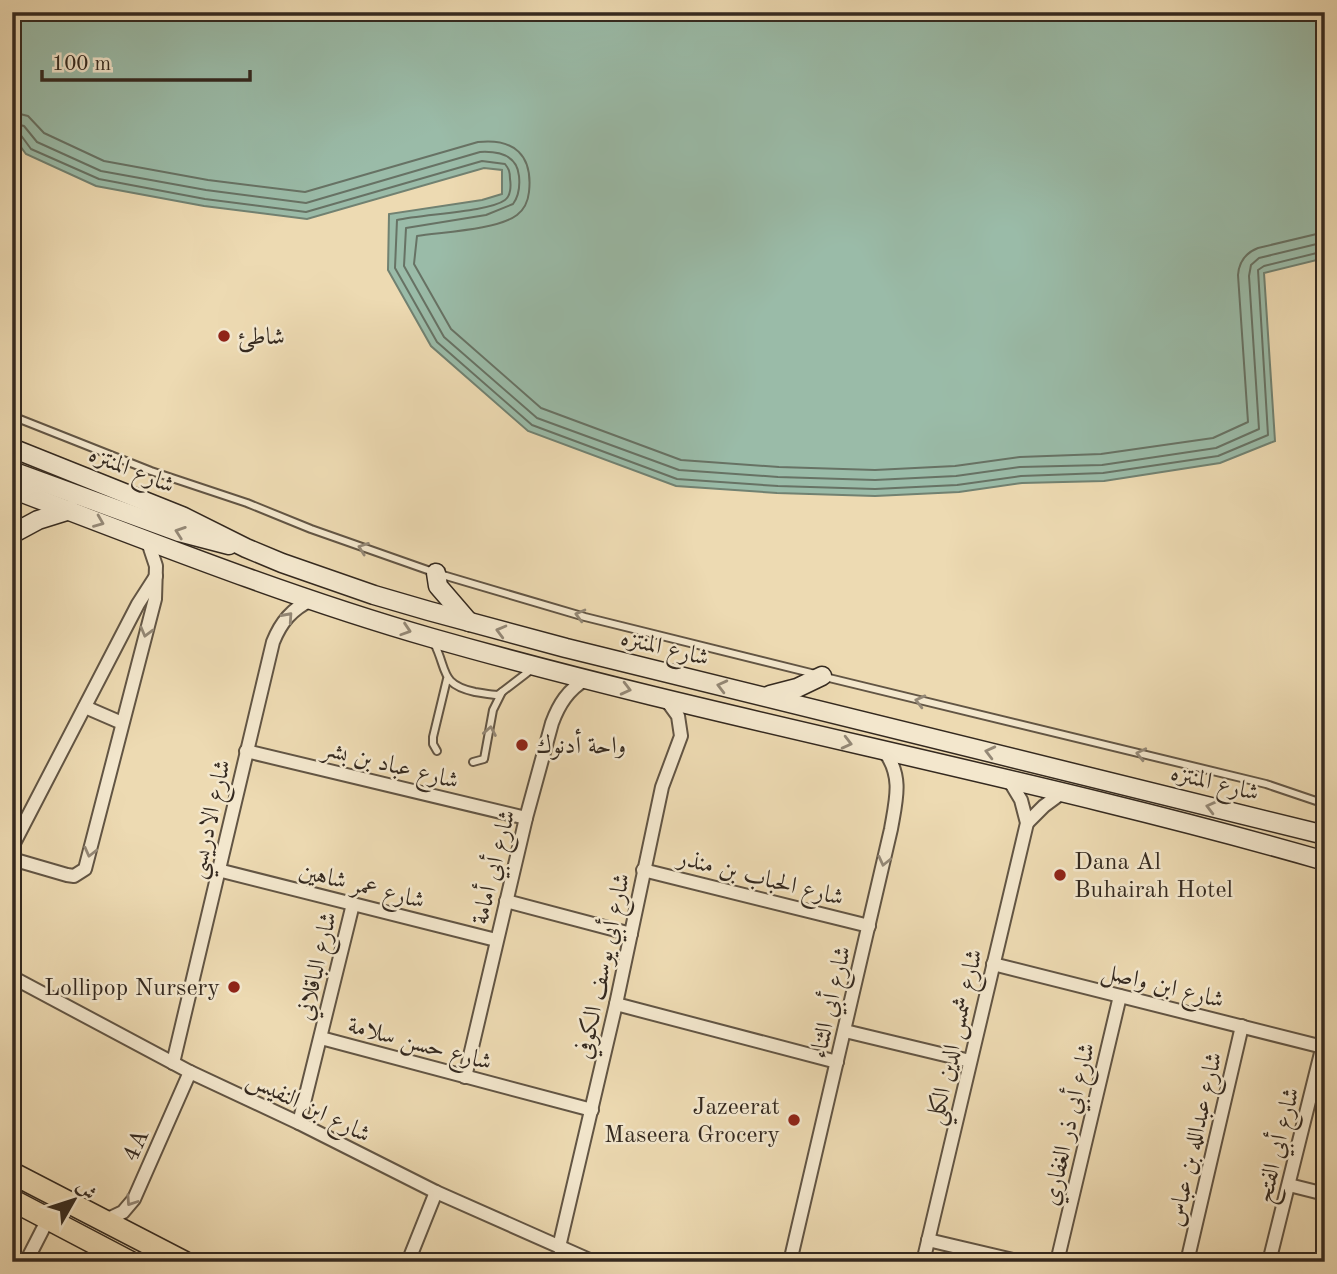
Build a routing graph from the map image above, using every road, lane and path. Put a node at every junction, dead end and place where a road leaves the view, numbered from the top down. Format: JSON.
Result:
{"nodes":[{"id":1,"x":12,"y":416,"type":"edge"},
{"id":2,"x":12,"y":448,"type":"edge"},
{"id":3,"x":13,"y":478,"type":"edge"},
{"id":4,"x":70,"y":510,"type":"junction"},
{"id":5,"x":12,"y":534,"type":"edge"},
{"id":6,"x":148,"y":542,"type":"junction"},
{"id":7,"x":246,"y":548,"type":"junction"},
{"id":8,"x":436,"y":573,"type":"junction"},
{"id":9,"x":156,"y":575,"type":"junction"},
{"id":10,"x":311,"y":600,"type":"junction"},
{"id":11,"x":469,"y":622,"type":"junction"},
{"id":12,"x":431,"y":638,"type":"junction"},
{"id":13,"x":538,"y":666,"type":"junction"},
{"id":14,"x":822,"y":676,"type":"junction"},
{"id":15,"x":447,"y":677,"type":"junction"},
{"id":16,"x":586,"y":679,"type":"junction"},
{"id":17,"x":502,"y":692,"type":"junction"},
{"id":18,"x":765,"y":696,"type":"junction"},
{"id":19,"x":665,"y":698,"type":"junction"},
{"id":20,"x":85,"y":707,"type":"junction"},
{"id":21,"x":122,"y":723,"type":"junction"},
{"id":22,"x":246,"y":751,"type":"junction"},
{"id":23,"x":437,"y":751,"type":"dead end"},
{"id":24,"x":885,"y":752,"type":"junction"},
{"id":25,"x":473,"y":762,"type":"dead end"},
{"id":26,"x":1009,"y":780,"type":"junction"},
{"id":27,"x":1063,"y":792,"type":"junction"},
{"id":28,"x":1325,"y":804,"type":"edge"},
{"id":29,"x":526,"y":818,"type":"junction"},
{"id":30,"x":1261,"y":819,"type":"junction"},
{"id":31,"x":1027,"y":823,"type":"junction"},
{"id":32,"x":1216,"y":830,"type":"junction"},
{"id":33,"x":1325,"y":835,"type":"edge"},
{"id":34,"x":12,"y":847,"type":"edge"},
{"id":35,"x":12,"y":859,"type":"edge"},
{"id":36,"x":1325,"y":861,"type":"edge"},
{"id":37,"x":218,"y":870,"type":"junction"},
{"id":38,"x":643,"y":870,"type":"junction"},
{"id":39,"x":506,"y":901,"type":"junction"},
{"id":40,"x":353,"y":904,"type":"junction"},
{"id":41,"x":869,"y":926,"type":"junction"},
{"id":42,"x":631,"y":934,"type":"junction"},
{"id":43,"x":496,"y":940,"type":"junction"},
{"id":44,"x":993,"y":964,"type":"junction"},
{"id":45,"x":13,"y":979,"type":"edge"},
{"id":46,"x":1120,"y":996,"type":"junction"},
{"id":47,"x":617,"y":1004,"type":"junction"},
{"id":48,"x":1242,"y":1026,"type":"junction"},
{"id":49,"x":845,"y":1031,"type":"junction"},
{"id":50,"x":321,"y":1038,"type":"junction"},
{"id":51,"x":1324,"y":1043,"type":"edge"},
{"id":52,"x":970,"y":1061,"type":"junction"},
{"id":53,"x":837,"y":1062,"type":"junction"},
{"id":54,"x":173,"y":1063,"type":"junction"},
{"id":55,"x":190,"y":1072,"type":"junction"},
{"id":56,"x":465,"y":1077,"type":"junction"},
{"id":57,"x":592,"y":1110,"type":"junction"},
{"id":58,"x":299,"y":1123,"type":"junction"},
{"id":59,"x":12,"y":1173,"type":"edge"},
{"id":60,"x":1289,"y":1185,"type":"junction"},
{"id":61,"x":436,"y":1192,"type":"junction"},
{"id":62,"x":1325,"y":1194,"type":"edge"},
{"id":63,"x":12,"y":1200,"type":"edge"},
{"id":64,"x":48,"y":1219,"type":"junction"},
{"id":65,"x":104,"y":1221,"type":"junction"},
{"id":66,"x":928,"y":1240,"type":"junction"},
{"id":67,"x":559,"y":1247,"type":"junction"},
{"id":68,"x":118,"y":1259,"type":"edge"},
{"id":69,"x":26,"y":1262,"type":"edge"},
{"id":70,"x":184,"y":1262,"type":"edge"},
{"id":71,"x":408,"y":1262,"type":"edge"},
{"id":72,"x":594,"y":1262,"type":"edge"},
{"id":73,"x":789,"y":1262,"type":"edge"},
{"id":74,"x":923,"y":1262,"type":"edge"},
{"id":75,"x":1021,"y":1262,"type":"edge"},
{"id":76,"x":1058,"y":1262,"type":"edge"},
{"id":77,"x":1187,"y":1262,"type":"edge"},
{"id":78,"x":1269,"y":1262,"type":"edge"}],
"edges":[{"from":8,"to":1,"type":"lane","one_way":true},
{"from":2,"to":7,"type":"main road","name":"شارع المنتزه"},
{"from":3,"to":4,"type":"main road","name":"شارع المنتزه"},
{"from":7,"to":3,"type":"main road","one_way":true},
{"from":4,"to":5,"type":"main road"},
{"from":4,"to":6,"type":"main road","name":"شارع المنتزه","one_way":true},
{"from":6,"to":9,"type":"street"},
{"from":6,"to":10,"type":"main road","name":"شارع المنتزه"},
{"from":7,"to":11,"type":"main road","name":"شارع المنتزه"},
{"from":8,"to":11,"type":"main road"},
{"from":14,"to":8,"type":"lane","one_way":true},
{"from":9,"to":20,"type":"street"},
{"from":9,"to":21,"type":"street","one_way":true},
{"from":10,"to":12,"type":"main road","name":"شارع المنتزه","one_way":true},
{"from":22,"to":10,"type":"street","name":"شارع الادريسي","one_way":true},
{"from":18,"to":11,"type":"main road","name":"شارع المنتزه","one_way":true},
{"from":12,"to":13,"type":"main road","name":"شارع المنتزه"},
{"from":12,"to":15,"type":"lane"},
{"from":13,"to":16,"type":"main road","name":"شارع المنتزه"},
{"from":13,"to":17,"type":"lane"},
{"from":14,"to":18,"type":"main road"},
{"from":28,"to":14,"type":"lane","one_way":true},
{"from":15,"to":17,"type":"lane"},
{"from":15,"to":23,"type":"lane"},
{"from":16,"to":19,"type":"main road","name":"شارع المنتزه","one_way":true},
{"from":16,"to":29,"type":"street","name":"شارع أبي أمامة"},
{"from":25,"to":17,"type":"lane","one_way":true},
{"from":30,"to":18,"type":"main road","name":"شارع المنتزه","one_way":true},
{"from":19,"to":24,"type":"main road","name":"شارع المنتزه","one_way":true},
{"from":19,"to":38,"type":"street","name":"شارع أبي يوسف الكوفي"},
{"from":20,"to":21,"type":"street"},
{"from":20,"to":34,"type":"street"},
{"from":21,"to":35,"type":"street","one_way":true},
{"from":22,"to":29,"type":"street","name":"شارع عباد بن بشر"},
{"from":22,"to":37,"type":"street","name":"شارع الادريسي"},
{"from":24,"to":26,"type":"main road","name":"شارع المنتزه"},
{"from":24,"to":41,"type":"street","name":"شارع أبي الثناء","one_way":true},
{"from":26,"to":27,"type":"main road","name":"شارع المنتزه"},
{"from":26,"to":31,"type":"street"},
{"from":27,"to":31,"type":"street"},
{"from":27,"to":32,"type":"main road","name":"شارع المنتزه"},
{"from":29,"to":39,"type":"street","name":"شارع أبي أمامة"},
{"from":30,"to":32,"type":"main road"},
{"from":30,"to":33,"type":"main road","name":"شارع المنتزه"},
{"from":31,"to":44,"type":"street","name":"شارع شمس الدين الكلي"},
{"from":32,"to":36,"type":"main road","name":"شارع المنتزه"},
{"from":37,"to":40,"type":"street","name":"شارع عمر شاهين"},
{"from":37,"to":54,"type":"street","name":"شارع الادريسي"},
{"from":38,"to":41,"type":"street","name":"شارع الحباب بن منذر"},
{"from":38,"to":42,"type":"street","name":"شارع أبي يوسف الكوفي"},
{"from":39,"to":42,"type":"street"},
{"from":39,"to":43,"type":"street","name":"شارع أبي أمامة"},
{"from":40,"to":43,"type":"street","name":"شارع عمر شاهين"},
{"from":40,"to":50,"type":"street","name":"شارع الباقلاني"},
{"from":41,"to":49,"type":"street","name":"شارع أبي الثناء"},
{"from":42,"to":47,"type":"street","name":"شارع أبي يوسف الكوفي"},
{"from":43,"to":56,"type":"street","name":"شارع أبي أمامة"},
{"from":44,"to":46,"type":"street","name":"شارع ابن واصل"},
{"from":44,"to":52,"type":"street","name":"شارع شمس الدين الكلي"},
{"from":45,"to":54,"type":"street","name":"شارع ابن النفيس"},
{"from":46,"to":48,"type":"street","name":"شارع ابن واصل"},
{"from":46,"to":76,"type":"street","name":"شارع أبي ذر الغفاري"},
{"from":47,"to":53,"type":"street"},
{"from":47,"to":57,"type":"street","name":"شارع أبي يوسف الكوفي"},
{"from":48,"to":51,"type":"street","name":"شارع ابن واصل"},
{"from":48,"to":77,"type":"street","name":"شارع عبدالله بن عباس"},
{"from":49,"to":52,"type":"street"},
{"from":49,"to":53,"type":"street","name":"شارع أبي الثناء"},
{"from":50,"to":56,"type":"street","name":"شارع حسن سلامة"},
{"from":50,"to":58,"type":"street","name":"شارع حسن سلامة"},
{"from":51,"to":60,"type":"street","name":"شارع أبي الفتح"},
{"from":52,"to":66,"type":"street","name":"شارع شمس الدين الكلي"},
{"from":53,"to":73,"type":"street","name":"شارع أبي الثناء"},
{"from":54,"to":55,"type":"street","name":"شارع ابن النفيس"},
{"from":55,"to":58,"type":"street","name":"شارع ابن النفيس"},
{"from":55,"to":65,"type":"street","name":"4A","one_way":true},
{"from":56,"to":57,"type":"street","name":"شارع حسن سلامة"},
{"from":57,"to":67,"type":"street","name":"شارع أبي يوسف الكوفي"},
{"from":58,"to":61,"type":"street","name":"شارع ابن النفيس"},
{"from":59,"to":65,"type":"main road"},
{"from":60,"to":62,"type":"street"},
{"from":60,"to":78,"type":"street","name":"شارع أبي الفتح"},
{"from":61,"to":67,"type":"street","name":"شارع ابن النفيس"},
{"from":61,"to":71,"type":"street"},
{"from":63,"to":64,"type":"main road"},
{"from":64,"to":68,"type":"main road"},
{"from":64,"to":69,"type":"street"},
{"from":65,"to":70,"type":"main road"},
{"from":66,"to":74,"type":"street","name":"شارع شمس الدين الكلي"},
{"from":66,"to":75,"type":"street"},
{"from":67,"to":72,"type":"street","name":"شارع ابن النفيس"}]}
